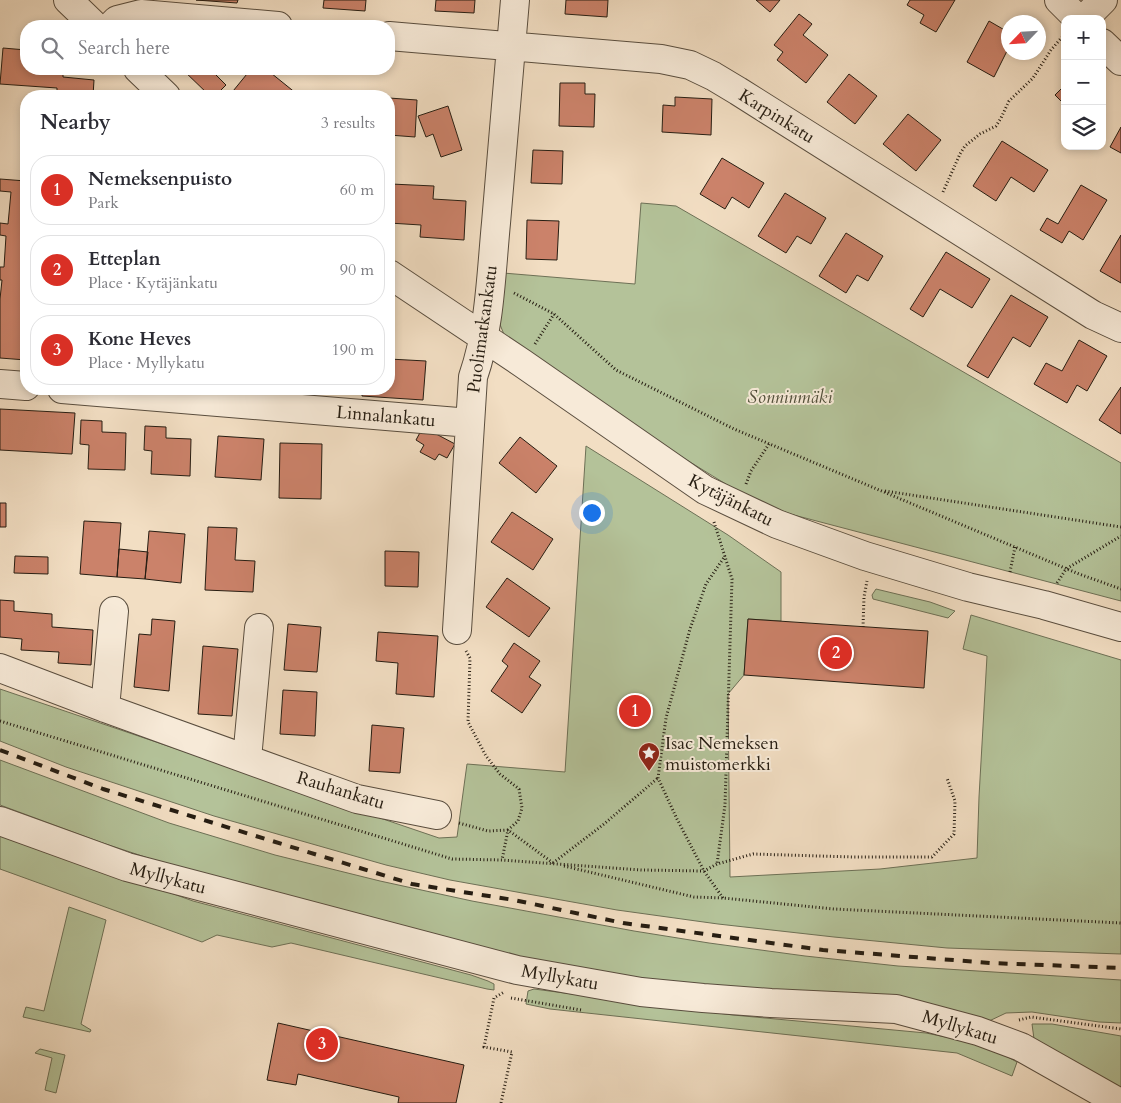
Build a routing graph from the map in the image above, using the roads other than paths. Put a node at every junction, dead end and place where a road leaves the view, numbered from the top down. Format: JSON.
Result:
{"nodes":[{"id":1,"x":68,"y":0,"type":"edge"},
{"id":2,"x":515,"y":0,"type":"edge"},
{"id":3,"x":1058,"y":0,"type":"edge"},
{"id":4,"x":1103,"y":0,"type":"edge"},
{"id":5,"x":1074,"y":15,"type":"edge"},
{"id":6,"x":1088,"y":15,"type":"edge"},
{"id":7,"x":89,"y":20,"type":"edge"},
{"id":8,"x":117,"y":20,"type":"edge"},
{"id":9,"x":210,"y":20,"type":"edge"},
{"id":10,"x":395,"y":36,"type":"edge"},
{"id":11,"x":512,"y":46,"type":"junction"},
{"id":12,"x":1106,"y":47,"type":"edge"},
{"id":13,"x":1121,"y":62,"type":"edge"},
{"id":14,"x":144,"y":75,"type":"edge"},
{"id":15,"x":160,"y":90,"type":"edge"},
{"id":16,"x":395,"y":278,"type":"edge"},
{"id":17,"x":1121,"y":328,"type":"edge"},
{"id":18,"x":484,"y":338,"type":"junction"},
{"id":19,"x":0,"y":384,"type":"edge"},
{"id":20,"x":20,"y":386,"type":"edge"},
{"id":21,"x":134,"y":395,"type":"edge"},
{"id":22,"x":470,"y":423,"type":"junction"},
{"id":23,"x":114,"y":611,"type":"dead end"},
{"id":24,"x":1121,"y":627,"type":"edge"},
{"id":25,"x":259,"y":628,"type":"dead end"},
{"id":26,"x":457,"y":630,"type":"road end"},
{"id":27,"x":0,"y":668,"type":"edge"},
{"id":28,"x":105,"y":708,"type":"junction"},
{"id":29,"x":247,"y":759,"type":"junction"},
{"id":30,"x":437,"y":815,"type":"road end"},
{"id":31,"x":0,"y":821,"type":"edge"},
{"id":32,"x":1120,"y":1103,"type":"edge"}],
"edges":[{"from":1,"to":7,"type":"street"},
{"from":2,"to":11,"type":"street","name":"Puolimatkankatu"},
{"from":3,"to":5,"type":"street"},
{"from":4,"to":6,"type":"street"},
{"from":8,"to":9,"type":"street"},
{"from":10,"to":11,"type":"street","name":"Karpinkatu"},
{"from":11,"to":17,"type":"street","name":"Karpinkatu"},
{"from":11,"to":18,"type":"street","name":"Puolimatkankatu"},
{"from":12,"to":13,"type":"street"},
{"from":14,"to":15,"type":"street"},
{"from":16,"to":18,"type":"street","name":"Kytäjänkatu"},
{"from":18,"to":22,"type":"street","name":"Puolimatkankatu"},
{"from":18,"to":24,"type":"street","name":"Kytäjänkatu"},
{"from":19,"to":20,"type":"street"},
{"from":21,"to":22,"type":"street","name":"Linnalankatu"},
{"from":22,"to":26,"type":"street","name":"Puolimatkankatu"},
{"from":23,"to":28,"type":"street"},
{"from":25,"to":29,"type":"street"},
{"from":27,"to":28,"type":"street","name":"Rauhankatu"},
{"from":28,"to":29,"type":"street","name":"Rauhankatu"},
{"from":29,"to":30,"type":"street","name":"Rauhankatu"},
{"from":31,"to":32,"type":"street","name":"Myllykatu"}]}
